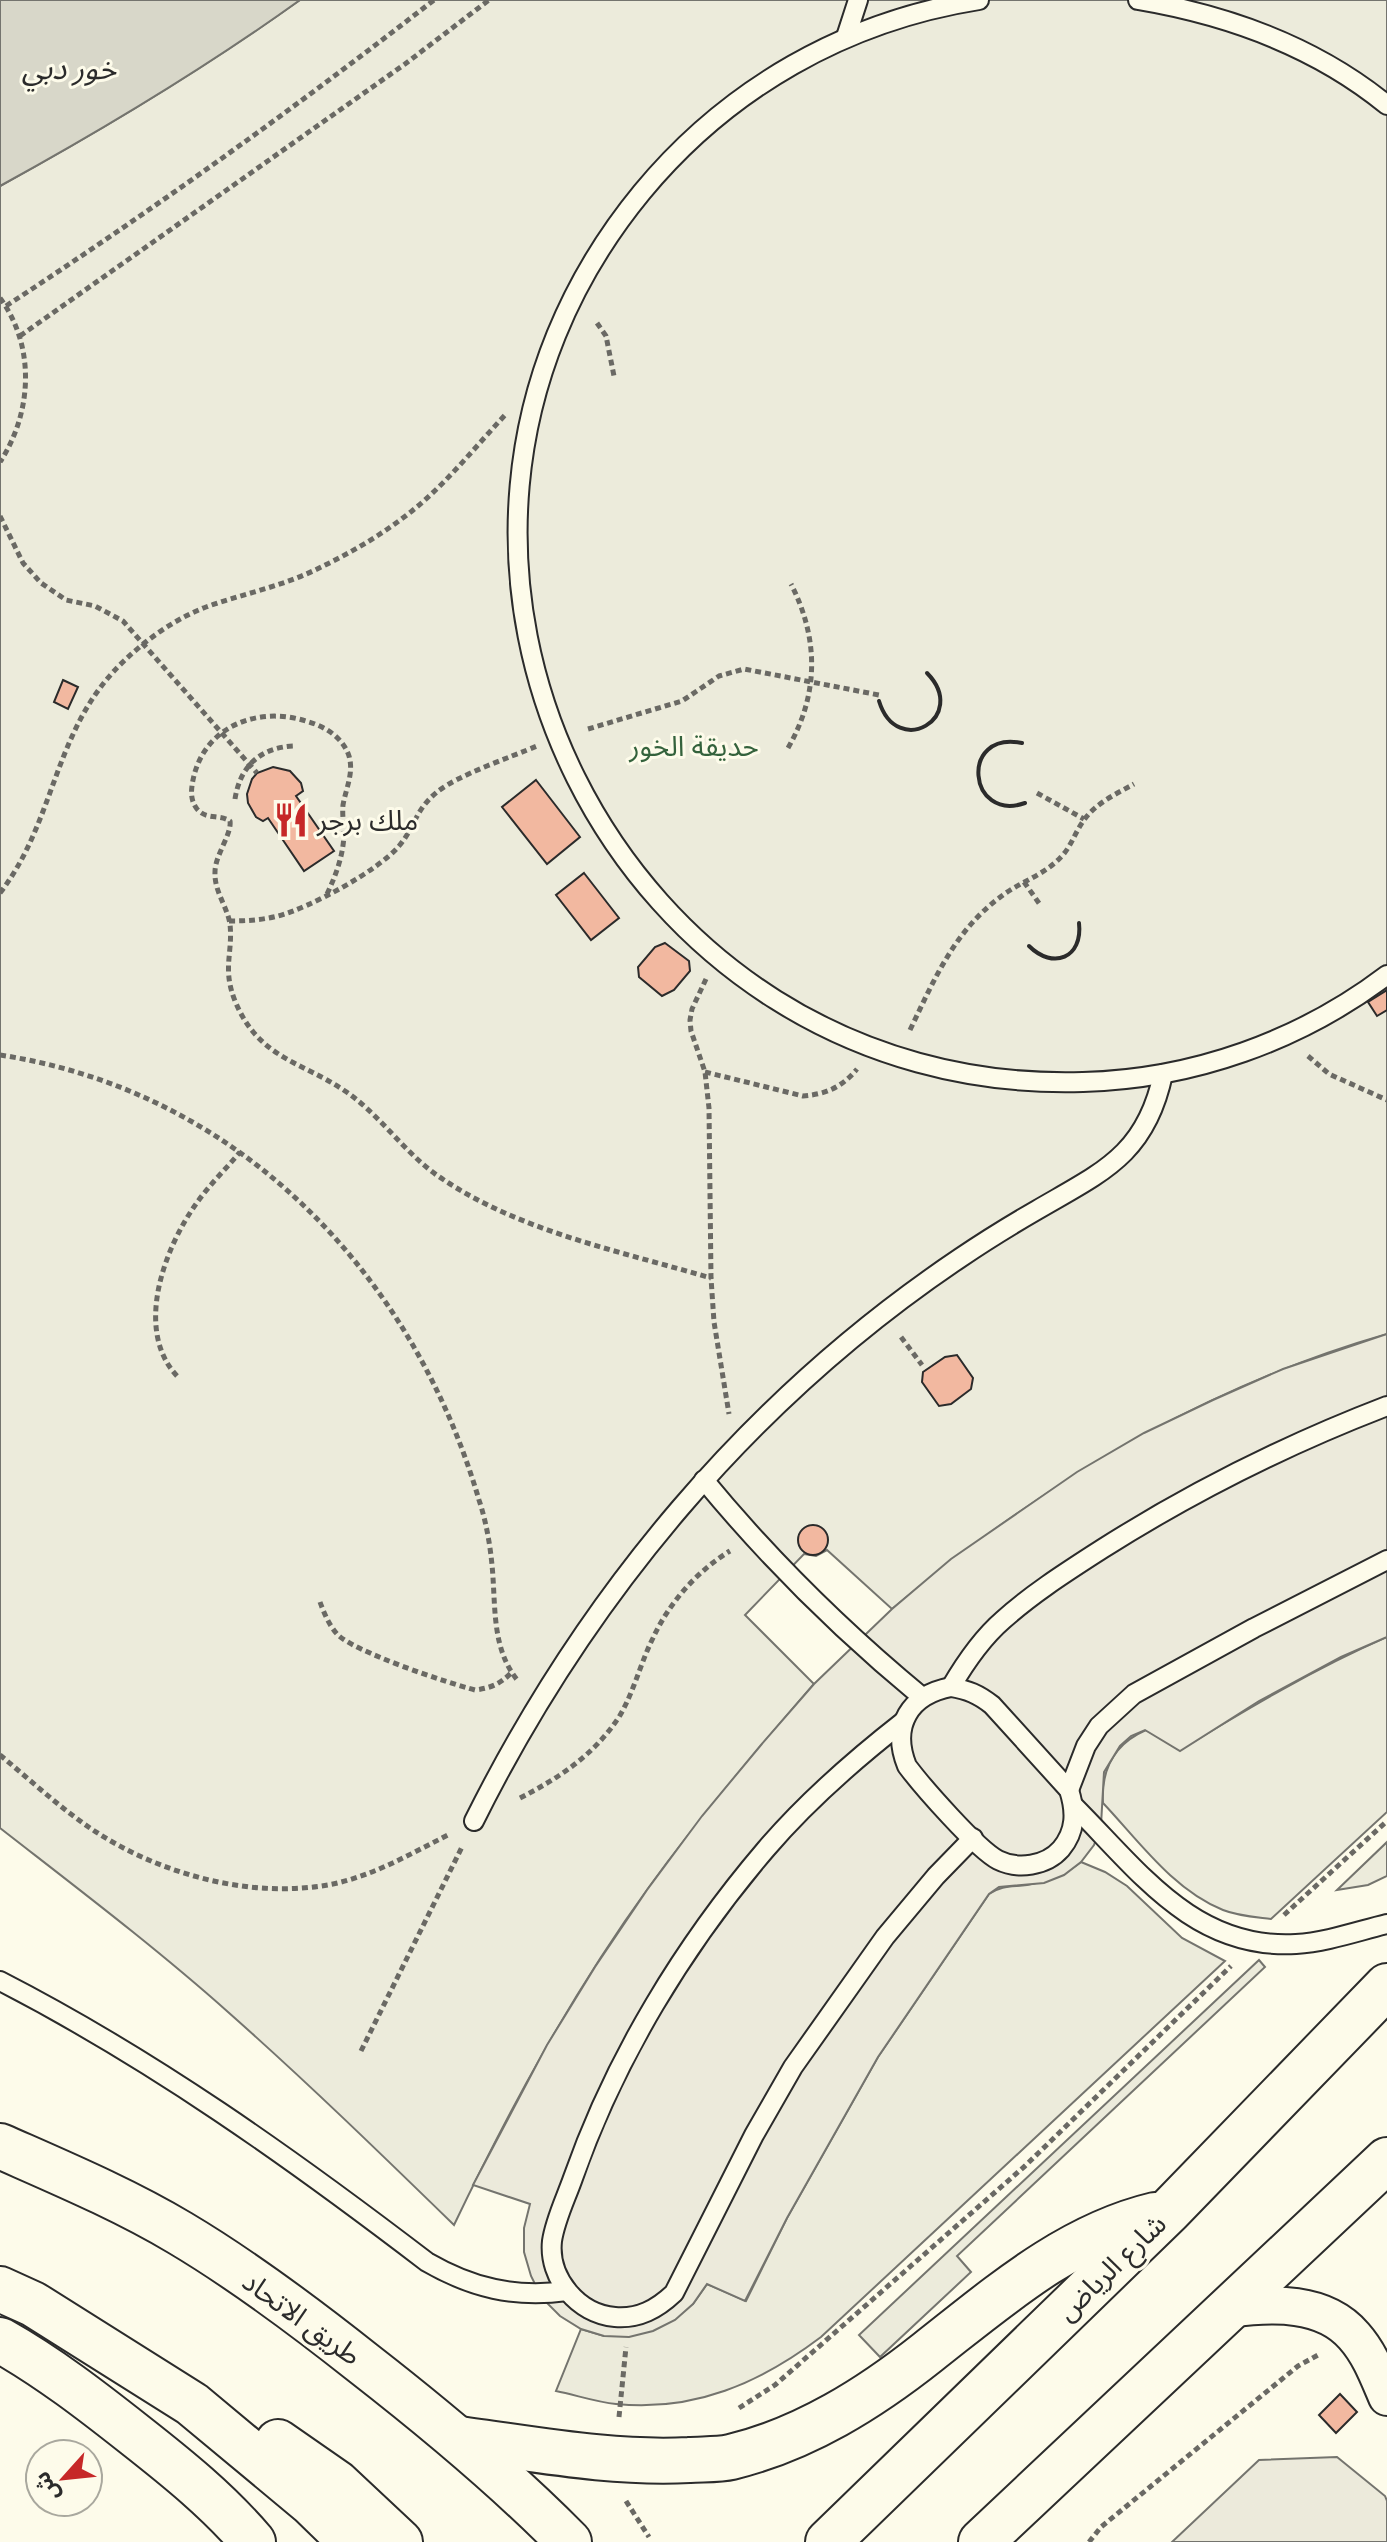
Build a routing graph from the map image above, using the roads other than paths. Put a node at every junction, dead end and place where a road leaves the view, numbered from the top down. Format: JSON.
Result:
{"nodes":[{"id":1,"x":858,"y":0,"type":"edge"},
{"id":2,"x":979,"y":0,"type":"edge"},
{"id":3,"x":1138,"y":0,"type":"edge"},
{"id":4,"x":846,"y":37,"type":"junction"},
{"id":5,"x":1387,"y":105,"type":"edge"},
{"id":6,"x":1387,"y":975,"type":"edge"},
{"id":7,"x":1163,"y":1074,"type":"junction"},
{"id":8,"x":1387,"y":1406,"type":"edge"},
{"id":9,"x":704,"y":1480,"type":"junction"},
{"id":10,"x":1387,"y":1560,"type":"edge"},
{"id":11,"x":951,"y":1687,"type":"junction"},
{"id":12,"x":922,"y":1697,"type":"junction"},
{"id":13,"x":904,"y":1721,"type":"junction"},
{"id":14,"x":1072,"y":1798,"type":"junction"},
{"id":15,"x":474,"y":1821,"type":"road end"},
{"id":16,"x":973,"y":1838,"type":"junction"},
{"id":17,"x":1387,"y":1924,"type":"edge"},
{"id":18,"x":0,"y":1981,"type":"edge"},
{"id":19,"x":1387,"y":1986,"type":"edge"},
{"id":20,"x":0,"y":2146,"type":"edge"},
{"id":21,"x":1387,"y":2160,"type":"edge"},
{"id":22,"x":1169,"y":2211,"type":"junction"},
{"id":23,"x":0,"y":2289,"type":"edge"},
{"id":24,"x":567,"y":2291,"type":"junction"},
{"id":25,"x":1230,"y":2309,"type":"junction"},
{"id":26,"x":0,"y":2340,"type":"edge"},
{"id":27,"x":1387,"y":2397,"type":"edge"},
{"id":28,"x":192,"y":2404,"type":"junction"},
{"id":29,"x":459,"y":2439,"type":"junction"},
{"id":30,"x":993,"y":2536,"type":"edge"},
{"id":31,"x":253,"y":2542,"type":"edge"},
{"id":32,"x":351,"y":2542,"type":"edge"},
{"id":33,"x":400,"y":2542,"type":"edge"},
{"id":34,"x":569,"y":2542,"type":"edge"},
{"id":35,"x":828,"y":2542,"type":"edge"}],
"edges":[{"from":1,"to":4,"type":"lane"},
{"from":2,"to":4,"type":"lane"},
{"from":3,"to":5,"type":"lane"},
{"from":4,"to":7,"type":"lane"},
{"from":6,"to":7,"type":"lane"},
{"from":7,"to":9,"type":"lane"},
{"from":8,"to":11,"type":"lane"},
{"from":9,"to":12,"type":"lane"},
{"from":9,"to":15,"type":"lane"},
{"from":10,"to":14,"type":"lane"},
{"from":11,"to":12,"type":"lane"},
{"from":11,"to":14,"type":"lane"},
{"from":12,"to":13,"type":"lane"},
{"from":13,"to":16,"type":"lane"},
{"from":13,"to":24,"type":"lane"},
{"from":14,"to":16,"type":"lane"},
{"from":14,"to":17,"type":"lane"},
{"from":16,"to":24,"type":"lane"},
{"from":18,"to":24,"type":"lane"},
{"from":19,"to":22,"type":"main road","name":"شارع الرياض"},
{"from":20,"to":29,"type":"main road","name":"طريق الاتحاد"},
{"from":21,"to":25,"type":"main road"},
{"from":22,"to":29,"type":"main road"},
{"from":22,"to":35,"type":"main road","name":"شارع الرياض"},
{"from":23,"to":28,"type":"main road"},
{"from":25,"to":27,"type":"street"},
{"from":25,"to":30,"type":"main road"},
{"from":26,"to":31,"type":"main road"},
{"from":28,"to":32,"type":"main road"},
{"from":28,"to":33,"type":"main road"},
{"from":29,"to":34,"type":"main road","name":"طريق الاتحاد"}]}
